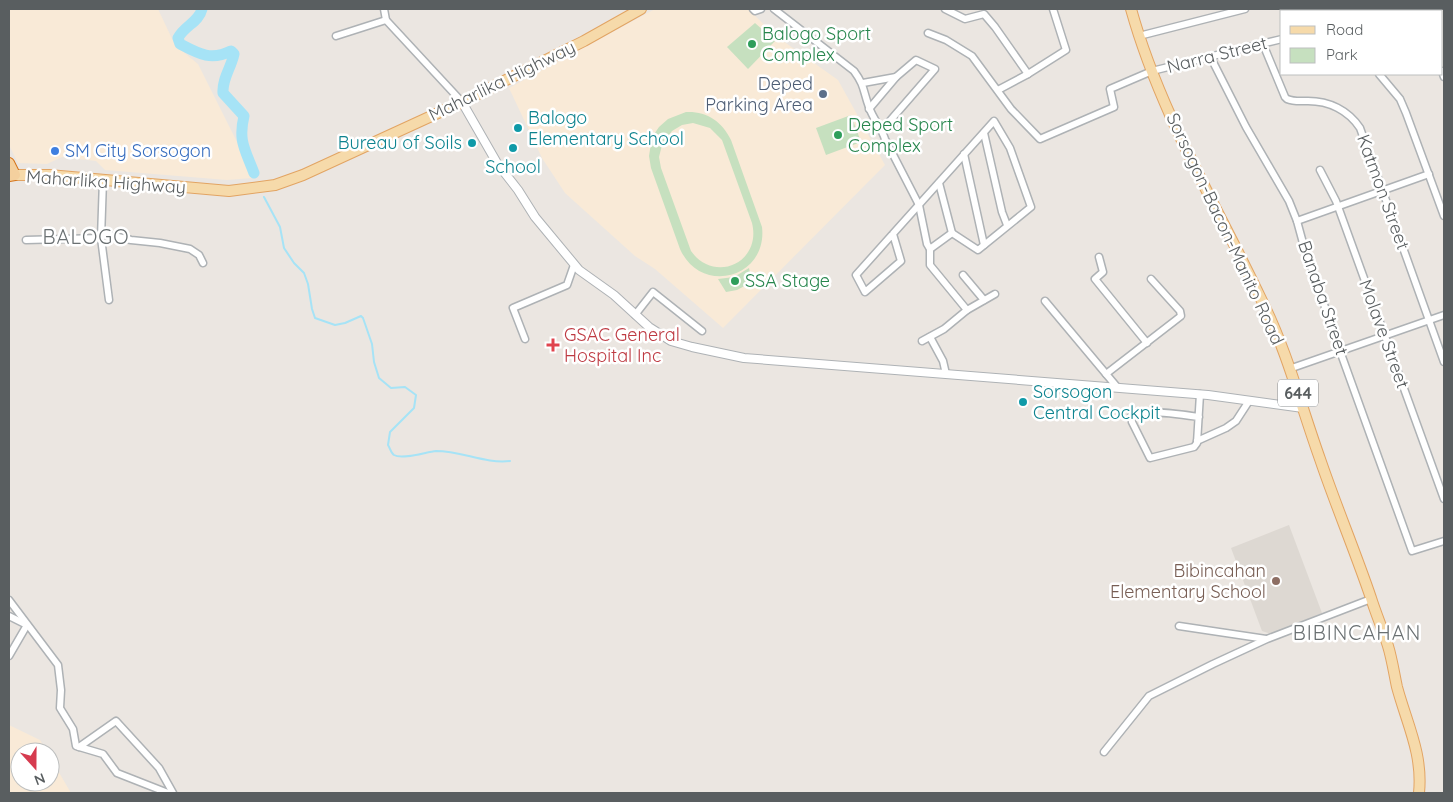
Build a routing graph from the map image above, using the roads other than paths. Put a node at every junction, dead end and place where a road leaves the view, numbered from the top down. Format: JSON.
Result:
{"nodes":[{"id":1,"x":384,"y":9,"type":"edge"},
{"id":2,"x":642,"y":9,"type":"edge"},
{"id":3,"x":753,"y":9,"type":"edge"},
{"id":4,"x":761,"y":9,"type":"edge"},
{"id":5,"x":774,"y":9,"type":"edge"},
{"id":6,"x":945,"y":9,"type":"edge"},
{"id":7,"x":1053,"y":9,"type":"edge"},
{"id":8,"x":1131,"y":9,"type":"edge"},
{"id":9,"x":1245,"y":9,"type":"edge"},
{"id":10,"x":386,"y":20,"type":"junction"},
{"id":11,"x":928,"y":33,"type":"dead end"},
{"id":12,"x":336,"y":36,"type":"dead end"},
{"id":13,"x":1139,"y":36,"type":"junction"},
{"id":14,"x":1280,"y":40,"type":"edge"},
{"id":15,"x":1263,"y":44,"type":"junction"},
{"id":16,"x":1210,"y":56,"type":"junction"},
{"id":17,"x":1152,"y":71,"type":"junction"},
{"id":18,"x":1028,"y":74,"type":"junction"},
{"id":19,"x":1380,"y":75,"type":"edge"},
{"id":20,"x":896,"y":77,"type":"junction"},
{"id":21,"x":863,"y":83,"type":"junction"},
{"id":22,"x":998,"y":90,"type":"junction"},
{"id":23,"x":462,"y":102,"type":"junction"},
{"id":24,"x":869,"y":109,"type":"junction"},
{"id":25,"x":882,"y":130,"type":"junction"},
{"id":26,"x":984,"y":132,"type":"junction"},
{"id":27,"x":964,"y":154,"type":"junction"},
{"id":28,"x":9,"y":163,"type":"edge"},
{"id":29,"x":1320,"y":170,"type":"dead end"},
{"id":30,"x":1429,"y":174,"type":"junction"},
{"id":31,"x":12,"y":176,"type":"edge"},
{"id":32,"x":104,"y":180,"type":"junction"},
{"id":33,"x":939,"y":184,"type":"junction"},
{"id":34,"x":1383,"y":190,"type":"junction"},
{"id":35,"x":919,"y":205,"type":"junction"},
{"id":36,"x":1338,"y":206,"type":"junction"},
{"id":37,"x":1444,"y":216,"type":"edge"},
{"id":38,"x":1297,"y":221,"type":"junction"},
{"id":39,"x":1007,"y":225,"type":"junction"},
{"id":40,"x":952,"y":233,"type":"junction"},
{"id":41,"x":893,"y":234,"type":"junction"},
{"id":42,"x":101,"y":235,"type":"junction"},
{"id":43,"x":26,"y":240,"type":"dead end"},
{"id":44,"x":984,"y":245,"type":"junction"},
{"id":45,"x":930,"y":249,"type":"junction"},
{"id":46,"x":1099,"y":257,"type":"dead end"},
{"id":47,"x":204,"y":264,"type":"dead end"},
{"id":48,"x":574,"y":265,"type":"junction"},
{"id":49,"x":963,"y":275,"type":"dead end"},
{"id":50,"x":1151,"y":279,"type":"dead end"},
{"id":51,"x":995,"y":294,"type":"dead end"},
{"id":52,"x":109,"y":300,"type":"dead end"},
{"id":53,"x":984,"y":300,"type":"junction"},
{"id":54,"x":1045,"y":301,"type":"dead end"},
{"id":55,"x":967,"y":310,"type":"junction"},
{"id":56,"x":635,"y":315,"type":"junction"},
{"id":57,"x":1444,"y":315,"type":"edge"},
{"id":58,"x":1430,"y":320,"type":"junction"},
{"id":59,"x":702,"y":331,"type":"dead end"},
{"id":60,"x":1385,"y":336,"type":"junction"},
{"id":61,"x":930,"y":337,"type":"junction"},
{"id":62,"x":525,"y":338,"type":"dead end"},
{"id":63,"x":922,"y":341,"type":"dead end"},
{"id":64,"x":1147,"y":342,"type":"junction"},
{"id":65,"x":1340,"y":351,"type":"junction"},
{"id":66,"x":1444,"y":362,"type":"edge"},
{"id":67,"x":1289,"y":369,"type":"junction"},
{"id":68,"x":946,"y":374,"type":"junction"},
{"id":69,"x":1106,"y":374,"type":"junction"},
{"id":70,"x":1117,"y":387,"type":"junction"},
{"id":71,"x":1200,"y":394,"type":"junction"},
{"id":72,"x":1249,"y":400,"type":"junction"},
{"id":73,"x":1303,"y":408,"type":"junction"},
{"id":74,"x":1199,"y":416,"type":"junction"},
{"id":75,"x":1197,"y":441,"type":"junction"},
{"id":76,"x":1444,"y":499,"type":"edge"},
{"id":77,"x":1444,"y":541,"type":"edge"},
{"id":78,"x":1371,"y":599,"type":"junction"},
{"id":79,"x":9,"y":600,"type":"edge"},
{"id":80,"x":9,"y":616,"type":"edge"},
{"id":81,"x":27,"y":625,"type":"junction"},
{"id":82,"x":1179,"y":626,"type":"dead end"},
{"id":83,"x":1267,"y":639,"type":"junction"},
{"id":84,"x":9,"y":656,"type":"edge"},
{"id":85,"x":79,"y":747,"type":"junction"},
{"id":86,"x":1104,"y":752,"type":"dead end"},
{"id":87,"x":168,"y":793,"type":"edge"},
{"id":88,"x":172,"y":793,"type":"edge"},
{"id":89,"x":1419,"y":793,"type":"edge"}],
"edges":[{"from":1,"to":10,"type":"street"},
{"from":2,"to":23,"type":"main road","name":"Maharlika Highway"},
{"from":3,"to":4,"type":"street"},
{"from":5,"to":21,"type":"street"},
{"from":6,"to":18,"type":"street"},
{"from":7,"to":18,"type":"street"},
{"from":8,"to":13,"type":"main road","name":"Sorsogon-Bacon-Manito Road","number":"644"},
{"from":9,"to":13,"type":"street"},
{"from":10,"to":12,"type":"street"},
{"from":10,"to":23,"type":"street"},
{"from":11,"to":22,"type":"street"},
{"from":13,"to":17,"type":"main road","name":"Sorsogon-Bacon-Manito Road","number":"644"},
{"from":14,"to":15,"type":"street","name":"Narra Street"},
{"from":15,"to":16,"type":"street","name":"Narra Street"},
{"from":15,"to":34,"type":"street","name":"Katmon Street"},
{"from":16,"to":17,"type":"street","name":"Narra Street"},
{"from":16,"to":38,"type":"street","name":"Banaba Street"},
{"from":17,"to":22,"type":"street","name":"Narra Street"},
{"from":17,"to":67,"type":"main road","name":"Sorsogon-Bacon-Manito Road","number":"644"},
{"from":18,"to":22,"type":"street"},
{"from":19,"to":30,"type":"street"},
{"from":20,"to":21,"type":"street"},
{"from":20,"to":24,"type":"street"},
{"from":20,"to":25,"type":"street"},
{"from":21,"to":24,"type":"street"},
{"from":23,"to":32,"type":"main road","name":"Maharlika Highway"},
{"from":23,"to":48,"type":"street"},
{"from":24,"to":25,"type":"street"},
{"from":25,"to":35,"type":"street"},
{"from":26,"to":27,"type":"street"},
{"from":26,"to":39,"type":"street"},
{"from":26,"to":39,"type":"street"},
{"from":27,"to":33,"type":"street"},
{"from":27,"to":44,"type":"street"},
{"from":28,"to":31,"type":"highway"},
{"from":29,"to":36,"type":"street","name":"Molave Street"},
{"from":30,"to":34,"type":"street"},
{"from":30,"to":37,"type":"street"},
{"from":31,"to":32,"type":"main road","name":"Maharlika Highway"},
{"from":32,"to":42,"type":"street"},
{"from":33,"to":35,"type":"street"},
{"from":33,"to":40,"type":"street"},
{"from":34,"to":36,"type":"street"},
{"from":34,"to":58,"type":"street","name":"Katmon Street"},
{"from":35,"to":41,"type":"street"},
{"from":35,"to":45,"type":"street"},
{"from":36,"to":38,"type":"street"},
{"from":36,"to":60,"type":"street","name":"Molave Street"},
{"from":38,"to":65,"type":"street","name":"Banaba Street"},
{"from":39,"to":44,"type":"street"},
{"from":40,"to":44,"type":"street"},
{"from":40,"to":45,"type":"street"},
{"from":41,"to":41,"type":"street"},
{"from":42,"to":43,"type":"street"},
{"from":42,"to":47,"type":"street"},
{"from":42,"to":52,"type":"street"},
{"from":45,"to":55,"type":"street"},
{"from":46,"to":64,"type":"street"},
{"from":48,"to":56,"type":"street"},
{"from":48,"to":62,"type":"street"},
{"from":49,"to":53,"type":"street"},
{"from":50,"to":64,"type":"street"},
{"from":51,"to":53,"type":"street"},
{"from":53,"to":55,"type":"street"},
{"from":54,"to":69,"type":"street"},
{"from":55,"to":61,"type":"street"},
{"from":56,"to":59,"type":"street"},
{"from":56,"to":68,"type":"street"},
{"from":57,"to":58,"type":"street"},
{"from":58,"to":60,"type":"street"},
{"from":58,"to":66,"type":"street","name":"Katmon Street"},
{"from":60,"to":65,"type":"street"},
{"from":60,"to":76,"type":"street","name":"Molave Street"},
{"from":61,"to":63,"type":"street"},
{"from":61,"to":68,"type":"street"},
{"from":64,"to":69,"type":"street"},
{"from":65,"to":67,"type":"street"},
{"from":65,"to":77,"type":"street","name":"Banaba Street"},
{"from":67,"to":73,"type":"main road","name":"Sorsogon-Bacon-Manito Road","number":"644"},
{"from":68,"to":70,"type":"street"},
{"from":69,"to":70,"type":"street"},
{"from":70,"to":71,"type":"street"},
{"from":71,"to":72,"type":"street"},
{"from":71,"to":74,"type":"street"},
{"from":72,"to":73,"type":"street"},
{"from":72,"to":75,"type":"street"},
{"from":73,"to":78,"type":"main road","name":"Sorsogon-Bacon-Manito Road","number":"644"},
{"from":74,"to":75,"type":"street"},
{"from":74,"to":75,"type":"street"},
{"from":78,"to":83,"type":"street"},
{"from":78,"to":89,"type":"main road","name":"Sorsogon-Bacon-Manito Road","number":"644"},
{"from":79,"to":81,"type":"street"},
{"from":80,"to":81,"type":"street"},
{"from":81,"to":84,"type":"street"},
{"from":81,"to":85,"type":"street"},
{"from":82,"to":83,"type":"street"},
{"from":83,"to":86,"type":"street"},
{"from":85,"to":87,"type":"street"},
{"from":85,"to":88,"type":"street"}]}
